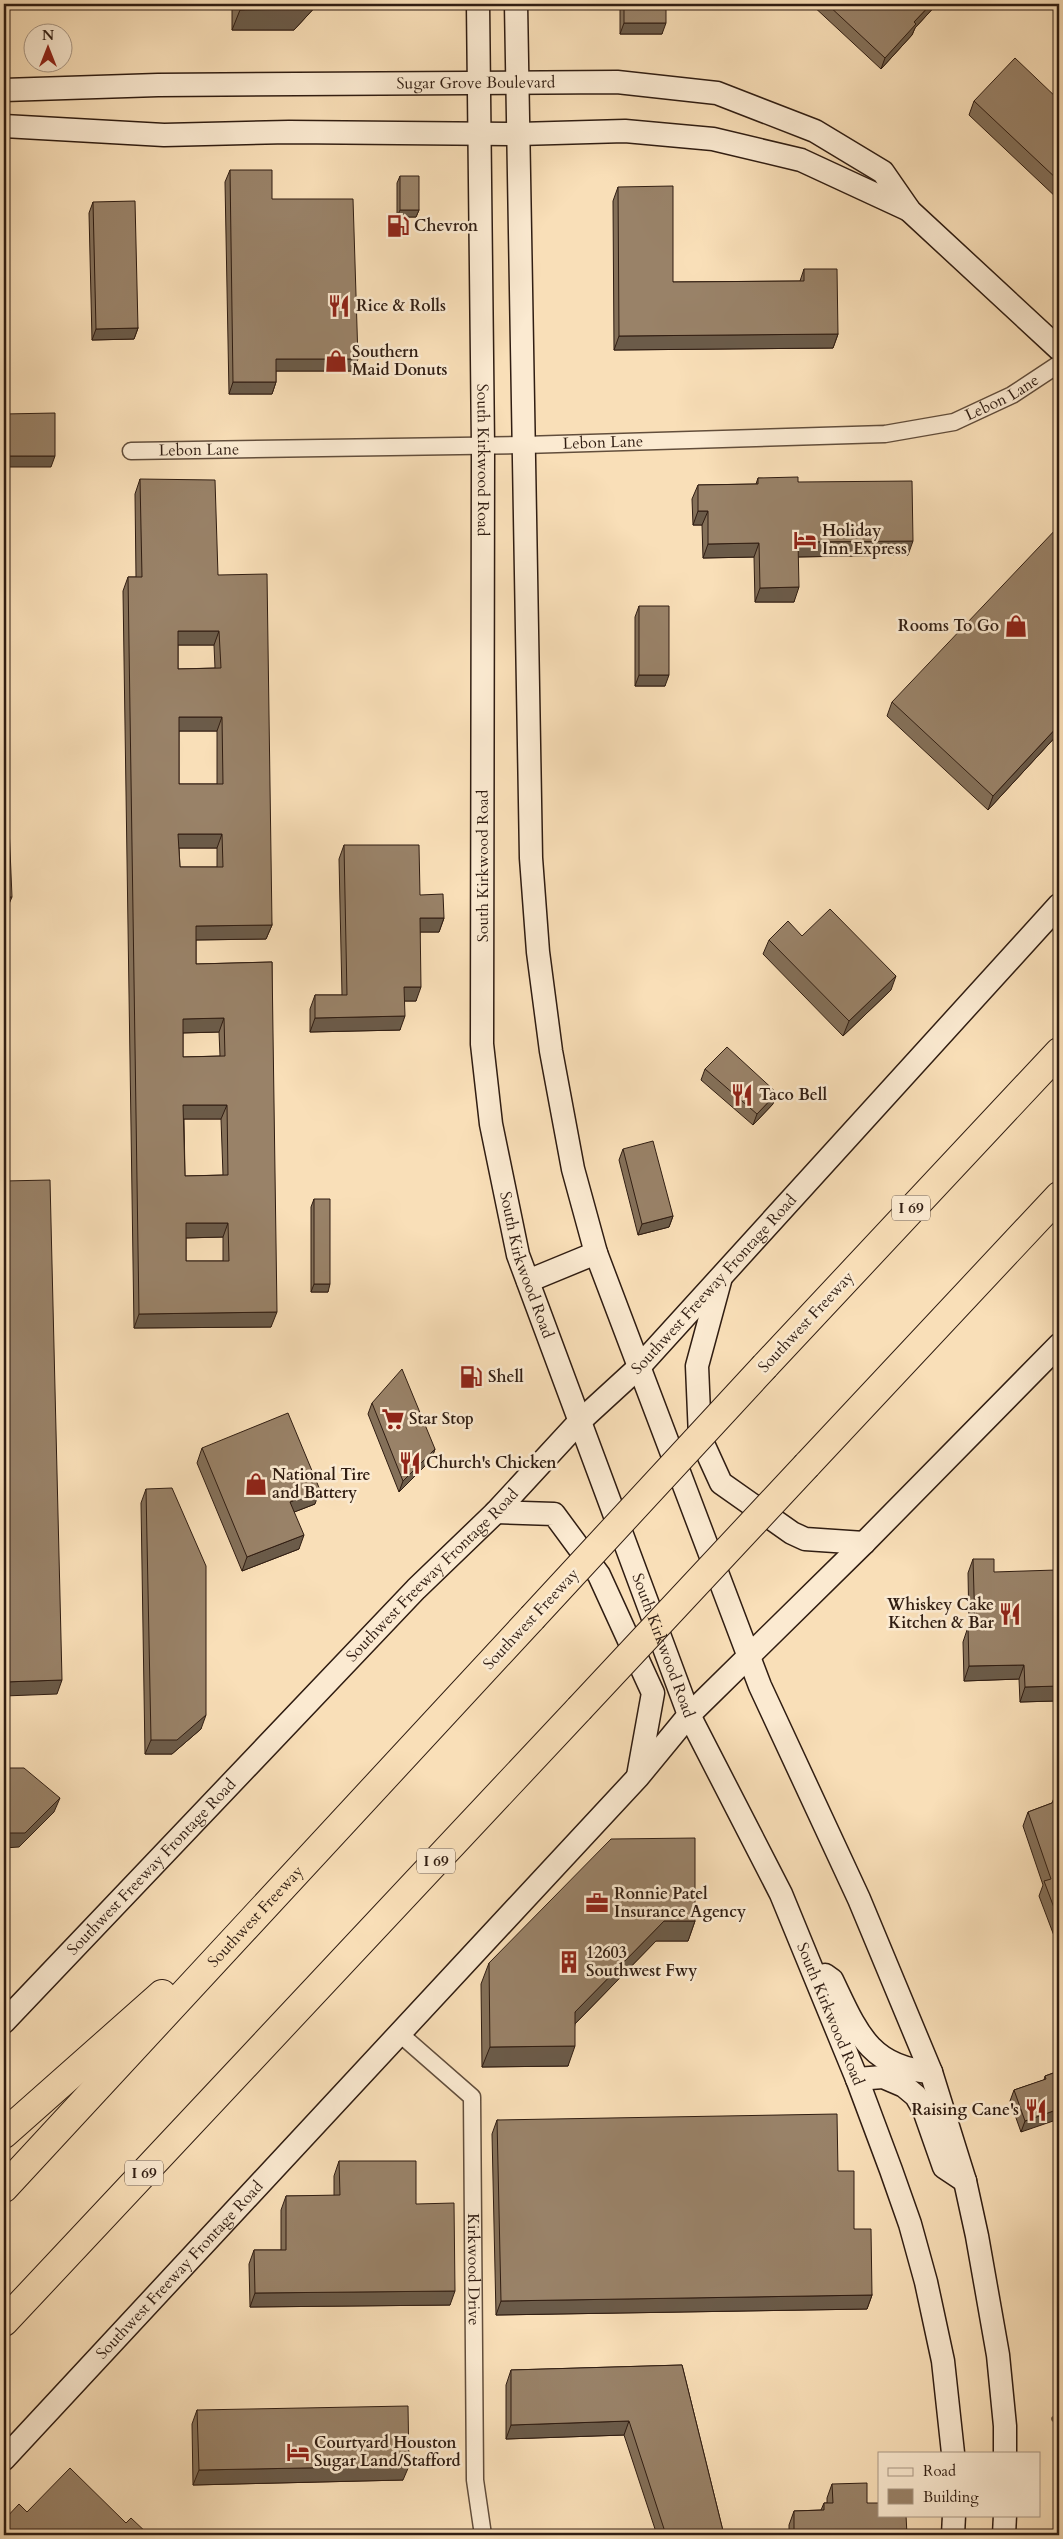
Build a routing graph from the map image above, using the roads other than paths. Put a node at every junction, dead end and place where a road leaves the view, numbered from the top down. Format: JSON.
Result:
{"nodes":[{"id":1,"x":478,"y":4,"type":"edge"},
{"id":2,"x":516,"y":4,"type":"edge"},
{"id":3,"x":479,"y":84,"type":"junction"},
{"id":4,"x":518,"y":84,"type":"junction"},
{"id":5,"x":4,"y":90,"type":"edge"},
{"id":6,"x":4,"y":126,"type":"edge"},
{"id":7,"x":480,"y":134,"type":"junction"},
{"id":8,"x":519,"y":134,"type":"junction"},
{"id":9,"x":910,"y":211,"type":"junction"},
{"id":10,"x":1059,"y":349,"type":"edge"},
{"id":11,"x":1059,"y":364,"type":"edge"},
{"id":12,"x":524,"y":445,"type":"junction"},
{"id":13,"x":483,"y":446,"type":"junction"},
{"id":14,"x":130,"y":451,"type":"dead end"},
{"id":15,"x":1059,"y":905,"type":"edge"},
{"id":16,"x":1059,"y":1052,"type":"edge"},
{"id":17,"x":1059,"y":1196,"type":"edge"},
{"id":18,"x":596,"y":1253,"type":"junction"},
{"id":19,"x":721,"y":1278,"type":"junction"},
{"id":20,"x":528,"y":1280,"type":"junction"},
{"id":21,"x":1059,"y":1345,"type":"edge"},
{"id":22,"x":639,"y":1367,"type":"junction"},
{"id":23,"x":579,"y":1422,"type":"junction"},
{"id":24,"x":496,"y":1512,"type":"junction"},
{"id":25,"x":864,"y":1543,"type":"junction"},
{"id":26,"x":749,"y":1658,"type":"junction"},
{"id":27,"x":689,"y":1715,"type":"junction"},
{"id":28,"x":638,"y":1777,"type":"junction"},
{"id":29,"x":274,"y":1896,"type":"junction"},
{"id":30,"x":811,"y":1966,"type":"junction"},
{"id":31,"x":4,"y":2022,"type":"edge"},
{"id":32,"x":400,"y":2034,"type":"junction"},
{"id":33,"x":931,"y":2072,"type":"junction"},
{"id":34,"x":856,"y":2079,"type":"junction"},
{"id":35,"x":4,"y":2134,"type":"edge"},
{"id":36,"x":964,"y":2181,"type":"junction"},
{"id":37,"x":4,"y":2188,"type":"edge"},
{"id":38,"x":4,"y":2322,"type":"edge"},
{"id":39,"x":953,"y":2452,"type":"edge"},
{"id":40,"x":1005,"y":2452,"type":"edge"},
{"id":41,"x":4,"y":2460,"type":"edge"},
{"id":42,"x":954,"y":2516,"type":"edge"},
{"id":43,"x":1005,"y":2516,"type":"edge"},
{"id":44,"x":483,"y":2535,"type":"edge"},
{"id":45,"x":953,"y":2535,"type":"edge"},
{"id":46,"x":1004,"y":2535,"type":"edge"}],
"edges":[{"from":1,"to":3,"type":"main road","name":"South Kirkwood Road"},
{"from":2,"to":4,"type":"main road"},
{"from":3,"to":4,"type":"main road","name":"Sugar Grove Boulevard"},
{"from":3,"to":5,"type":"main road","name":"Sugar Grove Boulevard"},
{"from":3,"to":7,"type":"main road","name":"South Kirkwood Road"},
{"from":4,"to":8,"type":"main road"},
{"from":4,"to":9,"type":"main road","name":"Sugar Grove Boulevard"},
{"from":6,"to":7,"type":"main road","name":"Sugar Grove Boulevard"},
{"from":7,"to":8,"type":"main road","name":"Sugar Grove Boulevard"},
{"from":7,"to":13,"type":"main road","name":"South Kirkwood Road"},
{"from":8,"to":9,"type":"main road","name":"Sugar Grove Boulevard"},
{"from":8,"to":12,"type":"main road"},
{"from":9,"to":10,"type":"main road","name":"Sugar Grove Boulevard"},
{"from":11,"to":12,"type":"street","name":"Lebon Lane"},
{"from":12,"to":13,"type":"street","name":"Lebon Lane"},
{"from":12,"to":18,"type":"main road"},
{"from":13,"to":14,"type":"street","name":"Lebon Lane"},
{"from":13,"to":20,"type":"main road","name":"South Kirkwood Road"},
{"from":15,"to":19,"type":"main road","name":"Southwest Freeway Frontage Road"},
{"from":16,"to":29,"type":"highway","name":"Southwest Freeway","number":"I 69","bridge":true},
{"from":17,"to":38,"type":"highway","number":"I 69","bridge":true},
{"from":18,"to":20,"type":"main road"},
{"from":18,"to":22,"type":"main road"},
{"from":19,"to":22,"type":"main road","name":"Southwest Freeway Frontage Road"},
{"from":19,"to":25,"type":"main road"},
{"from":20,"to":23,"type":"main road","name":"South Kirkwood Road"},
{"from":21,"to":25,"type":"main road","name":"Southwest Freeway Frontage Road"},
{"from":22,"to":23,"type":"main road","name":"Southwest Freeway Frontage Road"},
{"from":22,"to":26,"type":"main road"},
{"from":23,"to":24,"type":"main road","name":"Southwest Freeway Frontage Road"},
{"from":23,"to":27,"type":"main road","name":"South Kirkwood Road"},
{"from":24,"to":28,"type":"main road"},
{"from":24,"to":31,"type":"main road","name":"Southwest Freeway Frontage Road"},
{"from":25,"to":26,"type":"main road","name":"Southwest Freeway Frontage Road"},
{"from":26,"to":27,"type":"main road","name":"Southwest Freeway Frontage Road"},
{"from":26,"to":33,"type":"main road"},
{"from":27,"to":28,"type":"main road","name":"Southwest Freeway Frontage Road"},
{"from":27,"to":30,"type":"main road","name":"South Kirkwood Road"},
{"from":28,"to":32,"type":"main road","name":"Southwest Freeway Frontage Road"},
{"from":29,"to":35,"type":"highway"},
{"from":29,"to":37,"type":"highway","name":"Southwest Freeway","number":"I 69"},
{"from":30,"to":33,"type":"main road"},
{"from":30,"to":34,"type":"main road","name":"South Kirkwood Road"},
{"from":32,"to":41,"type":"main road","name":"Southwest Freeway Frontage Road"},
{"from":32,"to":44,"type":"street","name":"Kirkwood Drive"},
{"from":33,"to":36,"type":"main road"},
{"from":34,"to":36,"type":"main road"},
{"from":34,"to":39,"type":"main road","name":"South Kirkwood Road"},
{"from":36,"to":40,"type":"main road"},
{"from":42,"to":45,"type":"main road"},
{"from":43,"to":46,"type":"main road"}]}
